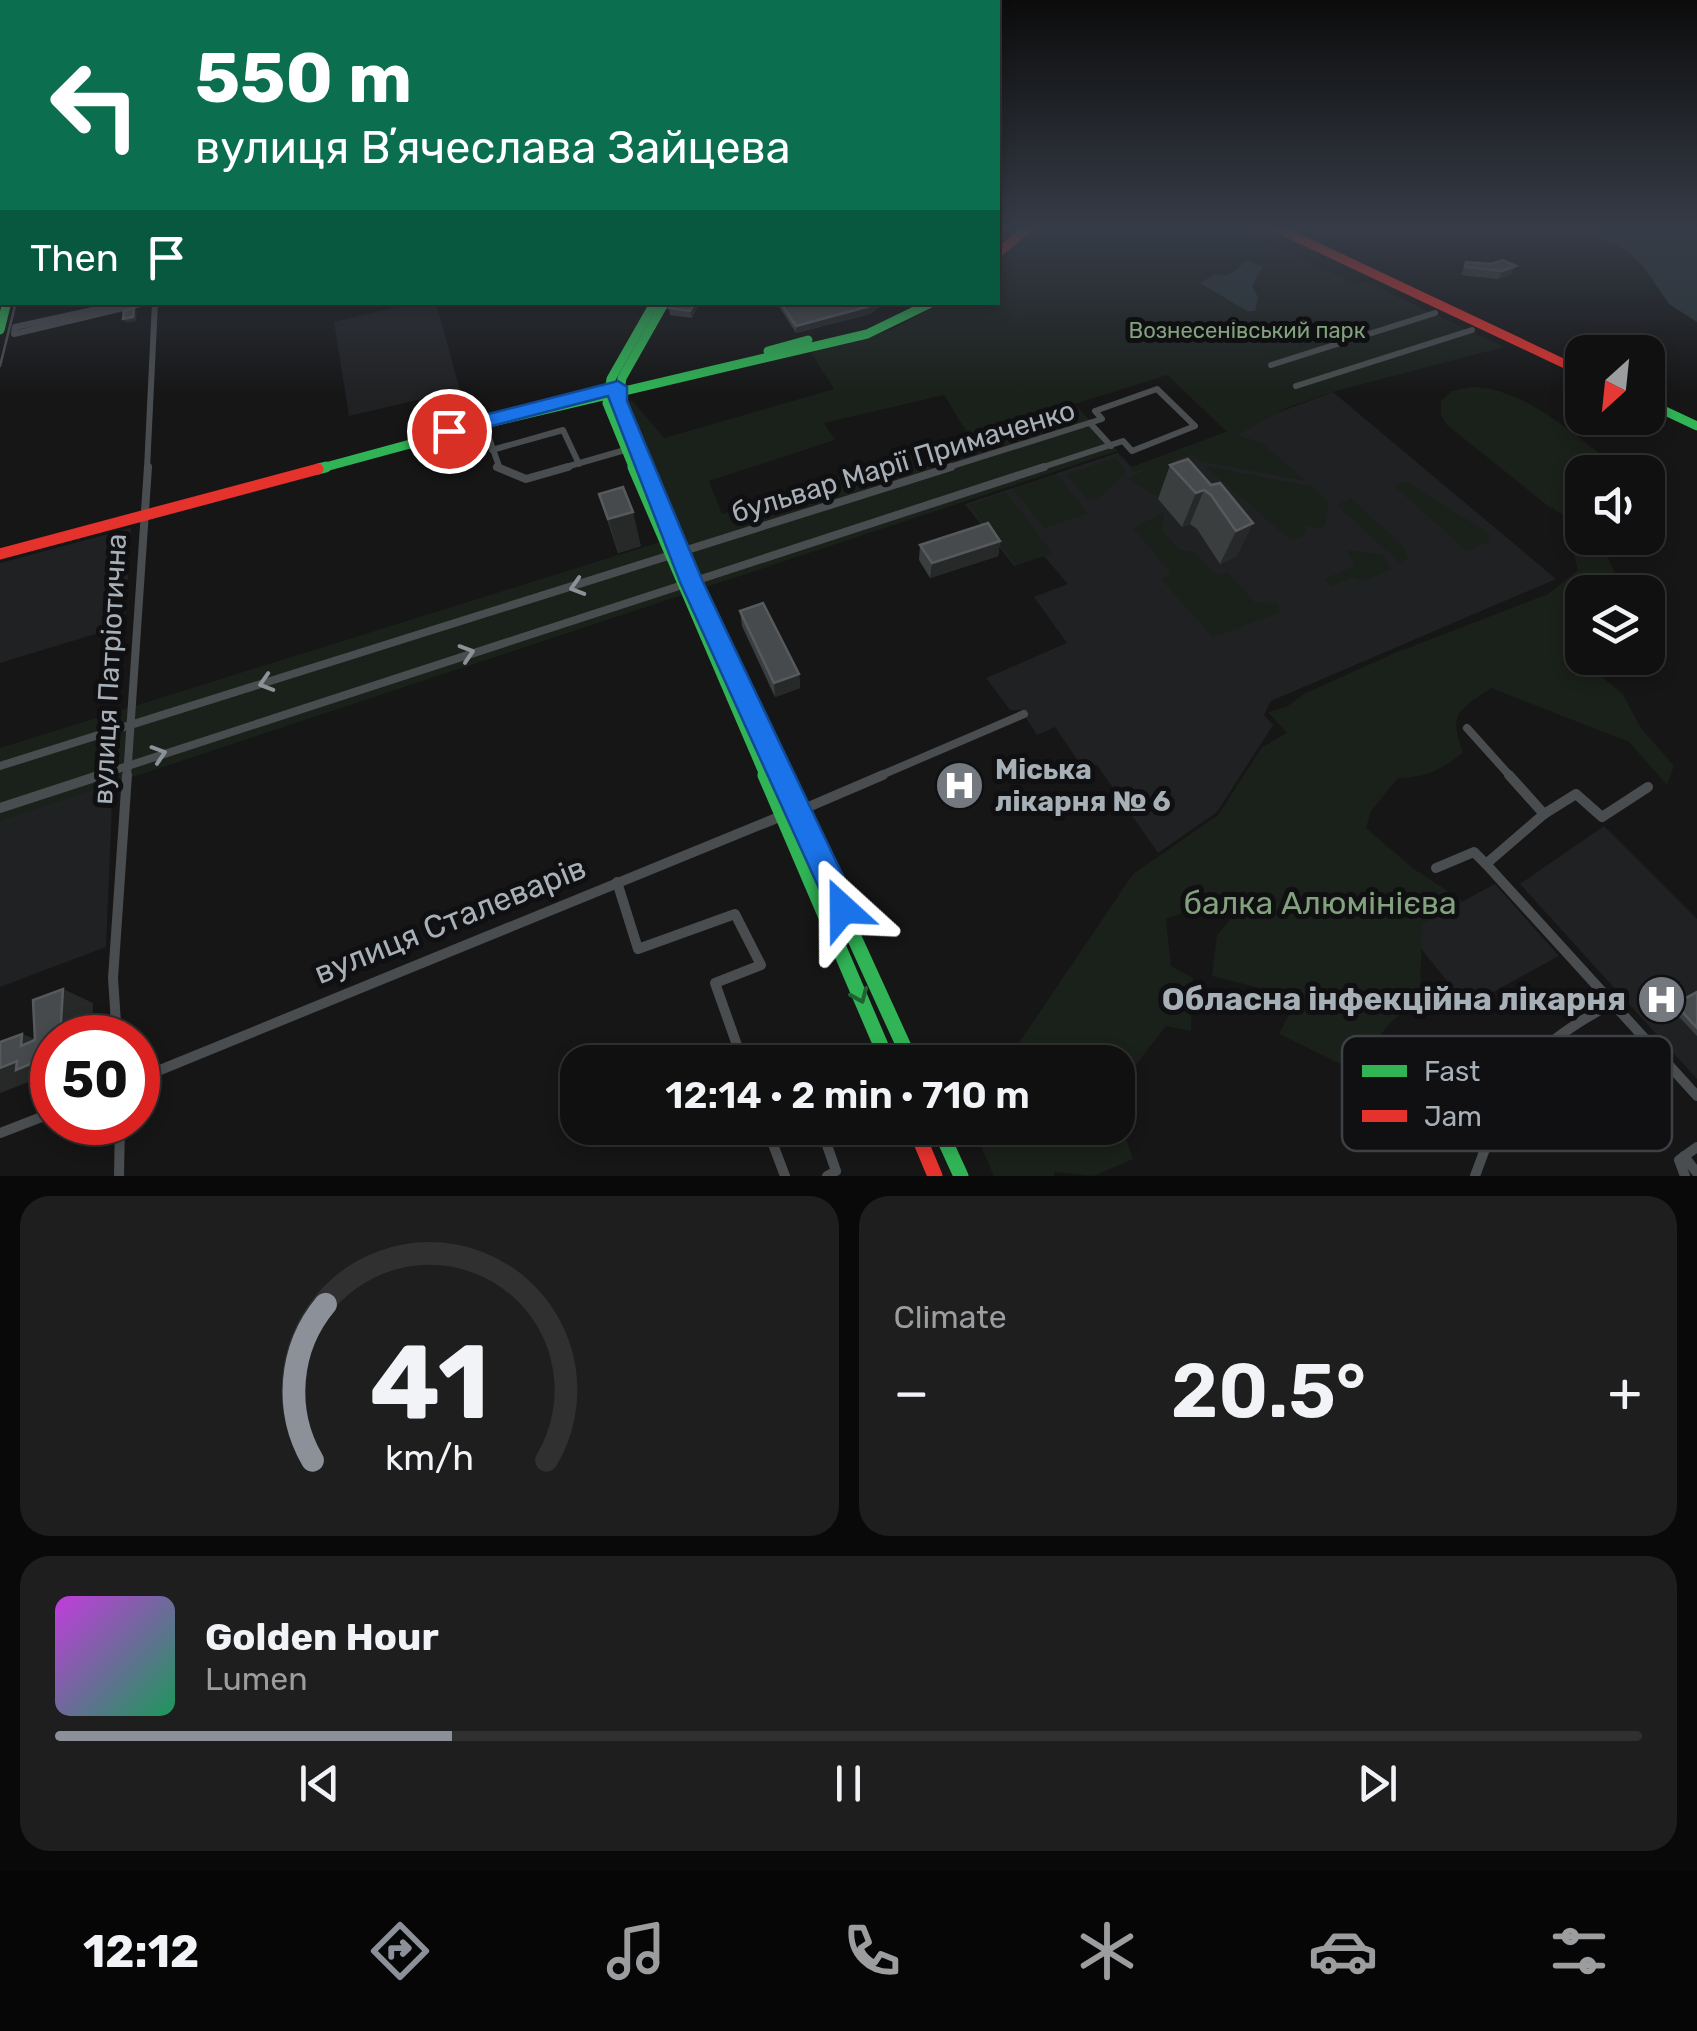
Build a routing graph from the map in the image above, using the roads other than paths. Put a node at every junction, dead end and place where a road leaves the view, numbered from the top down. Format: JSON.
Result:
{"nodes":[{"id":1,"x":1401,"y":285,"type":"edge"},
{"id":2,"x":1407,"y":285,"type":"edge"},
{"id":3,"x":7,"y":305,"type":"edge"},
{"id":4,"x":117,"y":305,"type":"edge"},
{"id":5,"x":137,"y":305,"type":"edge"},
{"id":6,"x":152,"y":305,"type":"edge"},
{"id":7,"x":654,"y":305,"type":"edge"},
{"id":8,"x":663,"y":305,"type":"edge"},
{"id":9,"x":913,"y":305,"type":"edge"},
{"id":10,"x":927,"y":305,"type":"edge"},
{"id":11,"x":1435,"y":312,"type":"dead end"},
{"id":12,"x":14,"y":330,"type":"junction"},
{"id":13,"x":1472,"y":330,"type":"dead end"},
{"id":14,"x":0,"y":332,"type":"edge"},
{"id":15,"x":1508,"y":334,"type":"junction"},
{"id":16,"x":1525,"y":342,"type":"junction"},
{"id":17,"x":1565,"y":357,"type":"edge"},
{"id":18,"x":1565,"y":363,"type":"edge"},
{"id":19,"x":1272,"y":365,"type":"dead end"},
{"id":20,"x":1296,"y":386,"type":"dead end"},
{"id":21,"x":612,"y":391,"type":"junction"},
{"id":22,"x":1665,"y":402,"type":"edge"},
{"id":23,"x":1665,"y":410,"type":"edge"},
{"id":24,"x":1697,"y":418,"type":"edge"},
{"id":25,"x":1090,"y":423,"type":"junction"},
{"id":26,"x":484,"y":424,"type":"junction"},
{"id":27,"x":1697,"y":426,"type":"edge"},
{"id":28,"x":1111,"y":446,"type":"junction"},
{"id":29,"x":492,"y":450,"type":"junction"},
{"id":30,"x":624,"y":450,"type":"junction"},
{"id":31,"x":578,"y":464,"type":"junction"},
{"id":32,"x":143,"y":513,"type":"junction"},
{"id":33,"x":0,"y":551,"type":"edge"},
{"id":34,"x":678,"y":563,"type":"junction"},
{"id":35,"x":686,"y":584,"type":"junction"},
{"id":36,"x":1024,"y":714,"type":"dead end"},
{"id":37,"x":132,"y":724,"type":"junction"},
{"id":38,"x":1467,"y":728,"type":"dead end"},
{"id":39,"x":130,"y":764,"type":"junction"},
{"id":40,"x":0,"y":766,"type":"edge"},
{"id":41,"x":1648,"y":788,"type":"dead end"},
{"id":42,"x":0,"y":808,"type":"edge"},
{"id":43,"x":799,"y":811,"type":"junction"},
{"id":44,"x":1544,"y":814,"type":"junction"},
{"id":45,"x":784,"y":815,"type":"junction"},
{"id":46,"x":1486,"y":864,"type":"junction"},
{"id":47,"x":1436,"y":868,"type":"dead end"},
{"id":48,"x":616,"y":882,"type":"junction"},
{"id":49,"x":1611,"y":1004,"type":"junction"},
{"id":50,"x":115,"y":1015,"type":"edge"},
{"id":51,"x":1551,"y":1036,"type":"edge"},
{"id":52,"x":1641,"y":1036,"type":"edge"},
{"id":53,"x":733,"y":1045,"type":"edge"},
{"id":54,"x":881,"y":1045,"type":"edge"},
{"id":55,"x":903,"y":1045,"type":"edge"},
{"id":56,"x":1672,"y":1069,"type":"edge"},
{"id":57,"x":160,"y":1070,"type":"edge"},
{"id":58,"x":1697,"y":1096,"type":"edge"},
{"id":59,"x":30,"y":1122,"type":"edge"},
{"id":60,"x":0,"y":1134,"type":"edge"},
{"id":61,"x":120,"y":1145,"type":"edge"},
{"id":62,"x":774,"y":1145,"type":"edge"},
{"id":63,"x":826,"y":1145,"type":"edge"},
{"id":64,"x":922,"y":1145,"type":"edge"},
{"id":65,"x":947,"y":1145,"type":"edge"},
{"id":66,"x":1697,"y":1147,"type":"edge"},
{"id":67,"x":1485,"y":1151,"type":"edge"},
{"id":68,"x":1684,"y":1156,"type":"junction"},
{"id":69,"x":1697,"y":1172,"type":"edge"},
{"id":70,"x":119,"y":1176,"type":"edge"},
{"id":71,"x":786,"y":1176,"type":"edge"},
{"id":72,"x":827,"y":1176,"type":"edge"},
{"id":73,"x":935,"y":1176,"type":"edge"},
{"id":74,"x":961,"y":1176,"type":"edge"},
{"id":75,"x":1475,"y":1176,"type":"edge"},
{"id":76,"x":1685,"y":1176,"type":"edge"}],
"edges":[{"from":1,"to":15,"type":"main road"},
{"from":2,"to":15,"type":"main road"},
{"from":3,"to":14,"type":"main road"},
{"from":4,"to":12,"type":"street"},
{"from":5,"to":12,"type":"street"},
{"from":6,"to":32,"type":"street","name":"вулиця Патріотична"},
{"from":7,"to":21,"type":"main road"},
{"from":8,"to":21,"type":"main road"},
{"from":9,"to":21,"type":"main road"},
{"from":10,"to":21,"type":"main road"},
{"from":11,"to":19,"type":"street"},
{"from":12,"to":14,"type":"street"},
{"from":13,"to":20,"type":"street"},
{"from":15,"to":16,"type":"main road"},
{"from":16,"to":17,"type":"main road"},
{"from":16,"to":18,"type":"main road"},
{"from":21,"to":26,"type":"main road"},
{"from":21,"to":30,"type":"main road"},
{"from":21,"to":32,"type":"main road"},
{"from":21,"to":34,"type":"main road"},
{"from":22,"to":24,"type":"main road"},
{"from":23,"to":27,"type":"main road"},
{"from":25,"to":28,"type":"street","name":"бульвар Марії Примаченко"},
{"from":25,"to":28,"type":"street"},
{"from":25,"to":34,"type":"street","name":"бульвар Марії Примаченко"},
{"from":26,"to":29,"type":"street"},
{"from":26,"to":32,"type":"main road"},
{"from":28,"to":35,"type":"street","name":"бульвар Марії Примаченко"},
{"from":29,"to":31,"type":"street"},
{"from":29,"to":31,"type":"street"},
{"from":30,"to":31,"type":"street"},
{"from":30,"to":34,"type":"main road"},
{"from":32,"to":33,"type":"main road"},
{"from":32,"to":37,"type":"street","name":"вулиця Патріотична"},
{"from":34,"to":35,"type":"main road"},
{"from":34,"to":37,"type":"street","name":"бульвар Марії Примаченко","one_way":true},
{"from":39,"to":35,"type":"street","name":"бульвар Марії Примаченко","one_way":true},
{"from":35,"to":43,"type":"main road"},
{"from":35,"to":45,"type":"main road"},
{"from":36,"to":43,"type":"street"},
{"from":37,"to":39,"type":"street","name":"вулиця Патріотична"},
{"from":37,"to":40,"type":"street","name":"бульвар Марії Примаченко"},
{"from":38,"to":44,"type":"street"},
{"from":39,"to":42,"type":"street","name":"бульвар Марії Примаченко"},
{"from":39,"to":50,"type":"street","name":"вулиця Патріотична"},
{"from":41,"to":44,"type":"street"},
{"from":43,"to":55,"type":"main road"},
{"from":44,"to":46,"type":"street"},
{"from":45,"to":48,"type":"street","name":"вулиця Сталеварів"},
{"from":45,"to":54,"type":"main road","one_way":true},
{"from":46,"to":47,"type":"street"},
{"from":46,"to":49,"type":"street"},
{"from":48,"to":53,"type":"street"},
{"from":48,"to":57,"type":"street","name":"вулиця Сталеварів"},
{"from":49,"to":51,"type":"street"},
{"from":49,"to":52,"type":"street"},
{"from":56,"to":58,"type":"street"},
{"from":59,"to":60,"type":"street"},
{"from":61,"to":70,"type":"street"},
{"from":62,"to":71,"type":"street"},
{"from":63,"to":72,"type":"street"},
{"from":64,"to":73,"type":"main road"},
{"from":65,"to":74,"type":"main road"},
{"from":66,"to":68,"type":"street"},
{"from":67,"to":75,"type":"street"},
{"from":68,"to":69,"type":"street"},
{"from":68,"to":76,"type":"street"}]}
